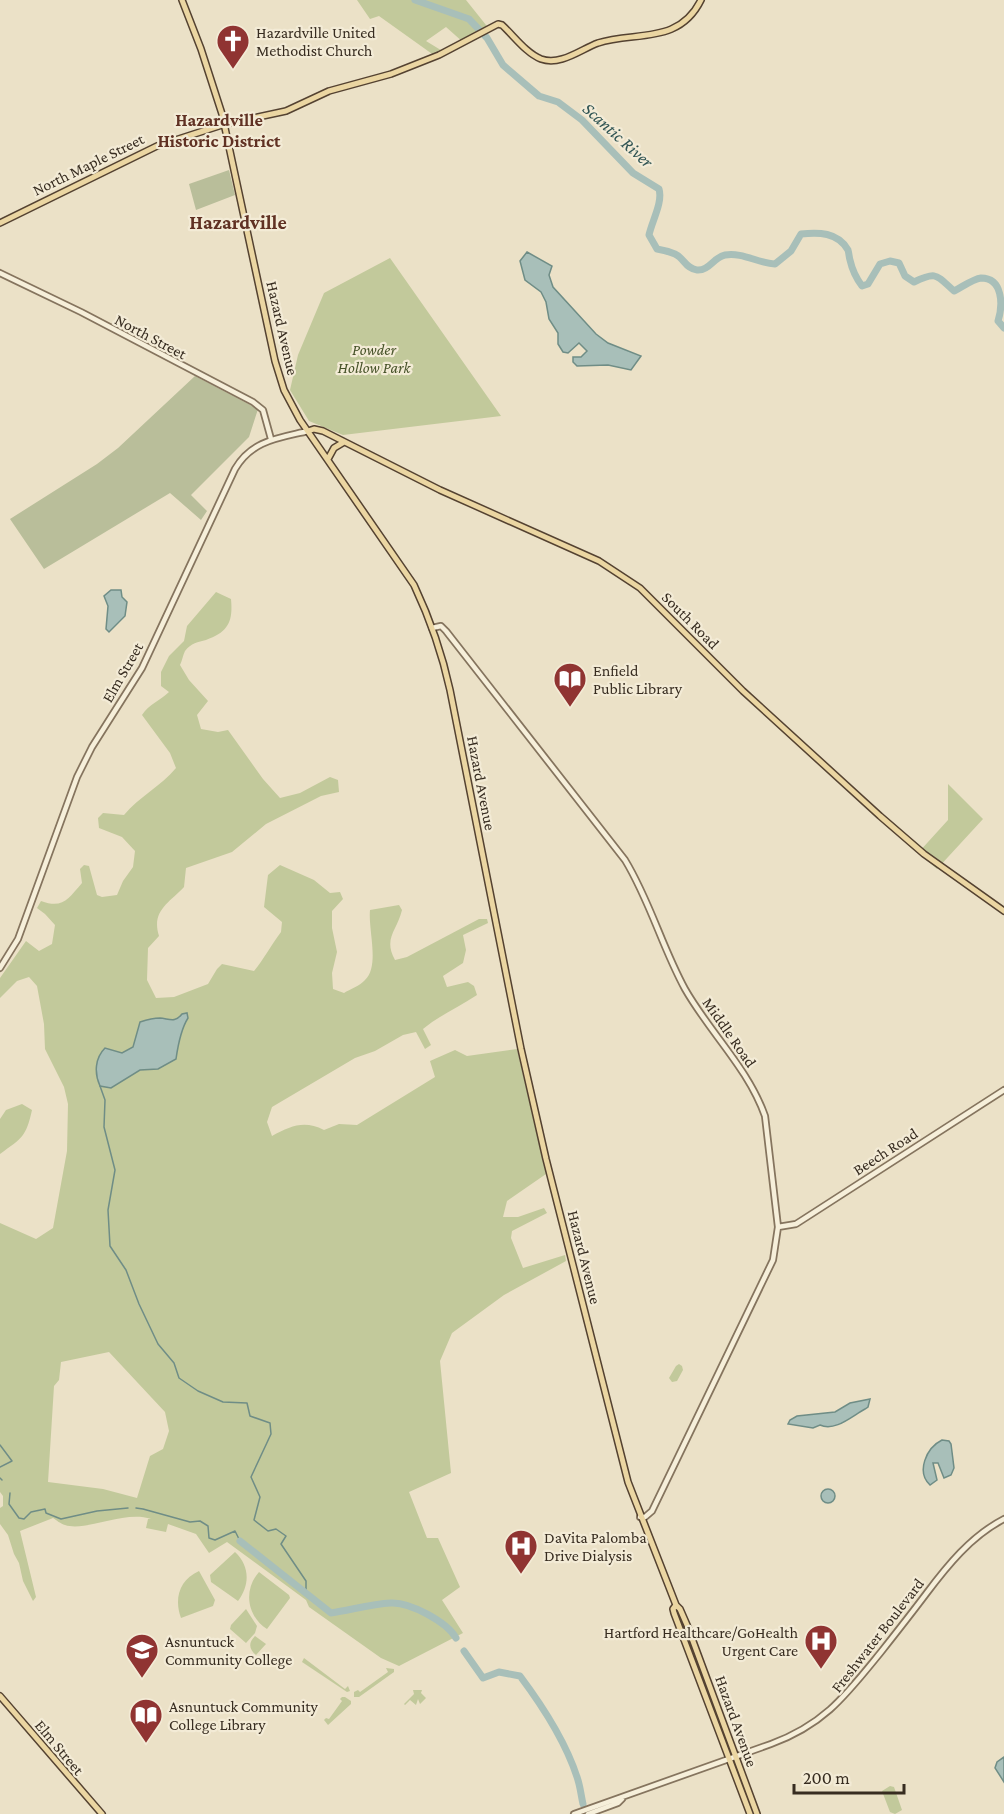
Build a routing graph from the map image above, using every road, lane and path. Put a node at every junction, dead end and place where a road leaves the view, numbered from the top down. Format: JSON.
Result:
{"nodes":[{"id":1,"x":182,"y":0,"type":"edge"},
{"id":2,"x":701,"y":0,"type":"edge"},
{"id":3,"x":225,"y":124,"type":"junction"},
{"id":4,"x":0,"y":223,"type":"edge"},
{"id":5,"x":0,"y":273,"type":"edge"},
{"id":6,"x":308,"y":431,"type":"junction"},
{"id":7,"x":271,"y":439,"type":"junction"},
{"id":8,"x":344,"y":442,"type":"junction"},
{"id":9,"x":328,"y":459,"type":"junction"},
{"id":10,"x":432,"y":628,"type":"junction"},
{"id":11,"x":1004,"y":911,"type":"edge"},
{"id":12,"x":0,"y":968,"type":"edge"},
{"id":13,"x":1004,"y":1090,"type":"edge"},
{"id":14,"x":778,"y":1227,"type":"junction"},
{"id":15,"x":640,"y":1517,"type":"junction"},
{"id":16,"x":1004,"y":1519,"type":"edge"},
{"id":17,"x":676,"y":1605,"type":"junction"},
{"id":18,"x":689,"y":1650,"type":"junction"},
{"id":19,"x":700,"y":1661,"type":"junction"},
{"id":20,"x":0,"y":1696,"type":"edge"},
{"id":21,"x":733,"y":1758,"type":"junction"},
{"id":22,"x":622,"y":1798,"type":"junction"},
{"id":23,"x":102,"y":1814,"type":"edge"},
{"id":24,"x":574,"y":1814,"type":"edge"},
{"id":25,"x":588,"y":1814,"type":"edge"},
{"id":26,"x":750,"y":1814,"type":"edge"},
{"id":27,"x":757,"y":1814,"type":"edge"}],
"edges":[{"from":1,"to":3,"type":"main road","name":"Hazard Avenue"},
{"from":2,"to":3,"type":"main road","name":"North Maple Street"},
{"from":3,"to":4,"type":"main road","name":"North Maple Street"},
{"from":3,"to":6,"type":"main road","name":"Hazard Avenue"},
{"from":5,"to":7,"type":"street","name":"North Street"},
{"from":6,"to":7,"type":"street","name":"Elm Street"},
{"from":6,"to":8,"type":"main road","name":"South Road"},
{"from":6,"to":9,"type":"main road","name":"Hazard Avenue"},
{"from":7,"to":12,"type":"street","name":"Elm Street"},
{"from":8,"to":9,"type":"main road"},
{"from":8,"to":11,"type":"main road","name":"South Road"},
{"from":9,"to":10,"type":"main road","name":"Hazard Avenue"},
{"from":10,"to":14,"type":"street","name":"Middle Road"},
{"from":10,"to":15,"type":"main road","name":"Hazard Avenue"},
{"from":13,"to":14,"type":"street","name":"Beech Road"},
{"from":14,"to":15,"type":"street","name":"Middle Road"},
{"from":15,"to":17,"type":"main road","name":"Hazard Avenue"},
{"from":16,"to":21,"type":"street","name":"Freshwater Boulevard"},
{"from":17,"to":18,"type":"main road","name":"Hazard Avenue"},
{"from":17,"to":19,"type":"main road","name":"Hazard Avenue"},
{"from":18,"to":19,"type":"main road"},
{"from":18,"to":21,"type":"main road","name":"Hazard Avenue"},
{"from":19,"to":21,"type":"main road","name":"Hazard Avenue"},
{"from":20,"to":23,"type":"main road","name":"Elm Street"},
{"from":21,"to":22,"type":"street","name":"Freshwater Boulevard"},
{"from":21,"to":26,"type":"main road","name":"Hazard Avenue"},
{"from":21,"to":27,"type":"main road","name":"Hazard Avenue"},
{"from":22,"to":24,"type":"street","name":"Freshwater Boulevard"},
{"from":22,"to":25,"type":"street","name":"Freshwater Boulevard"}]}
